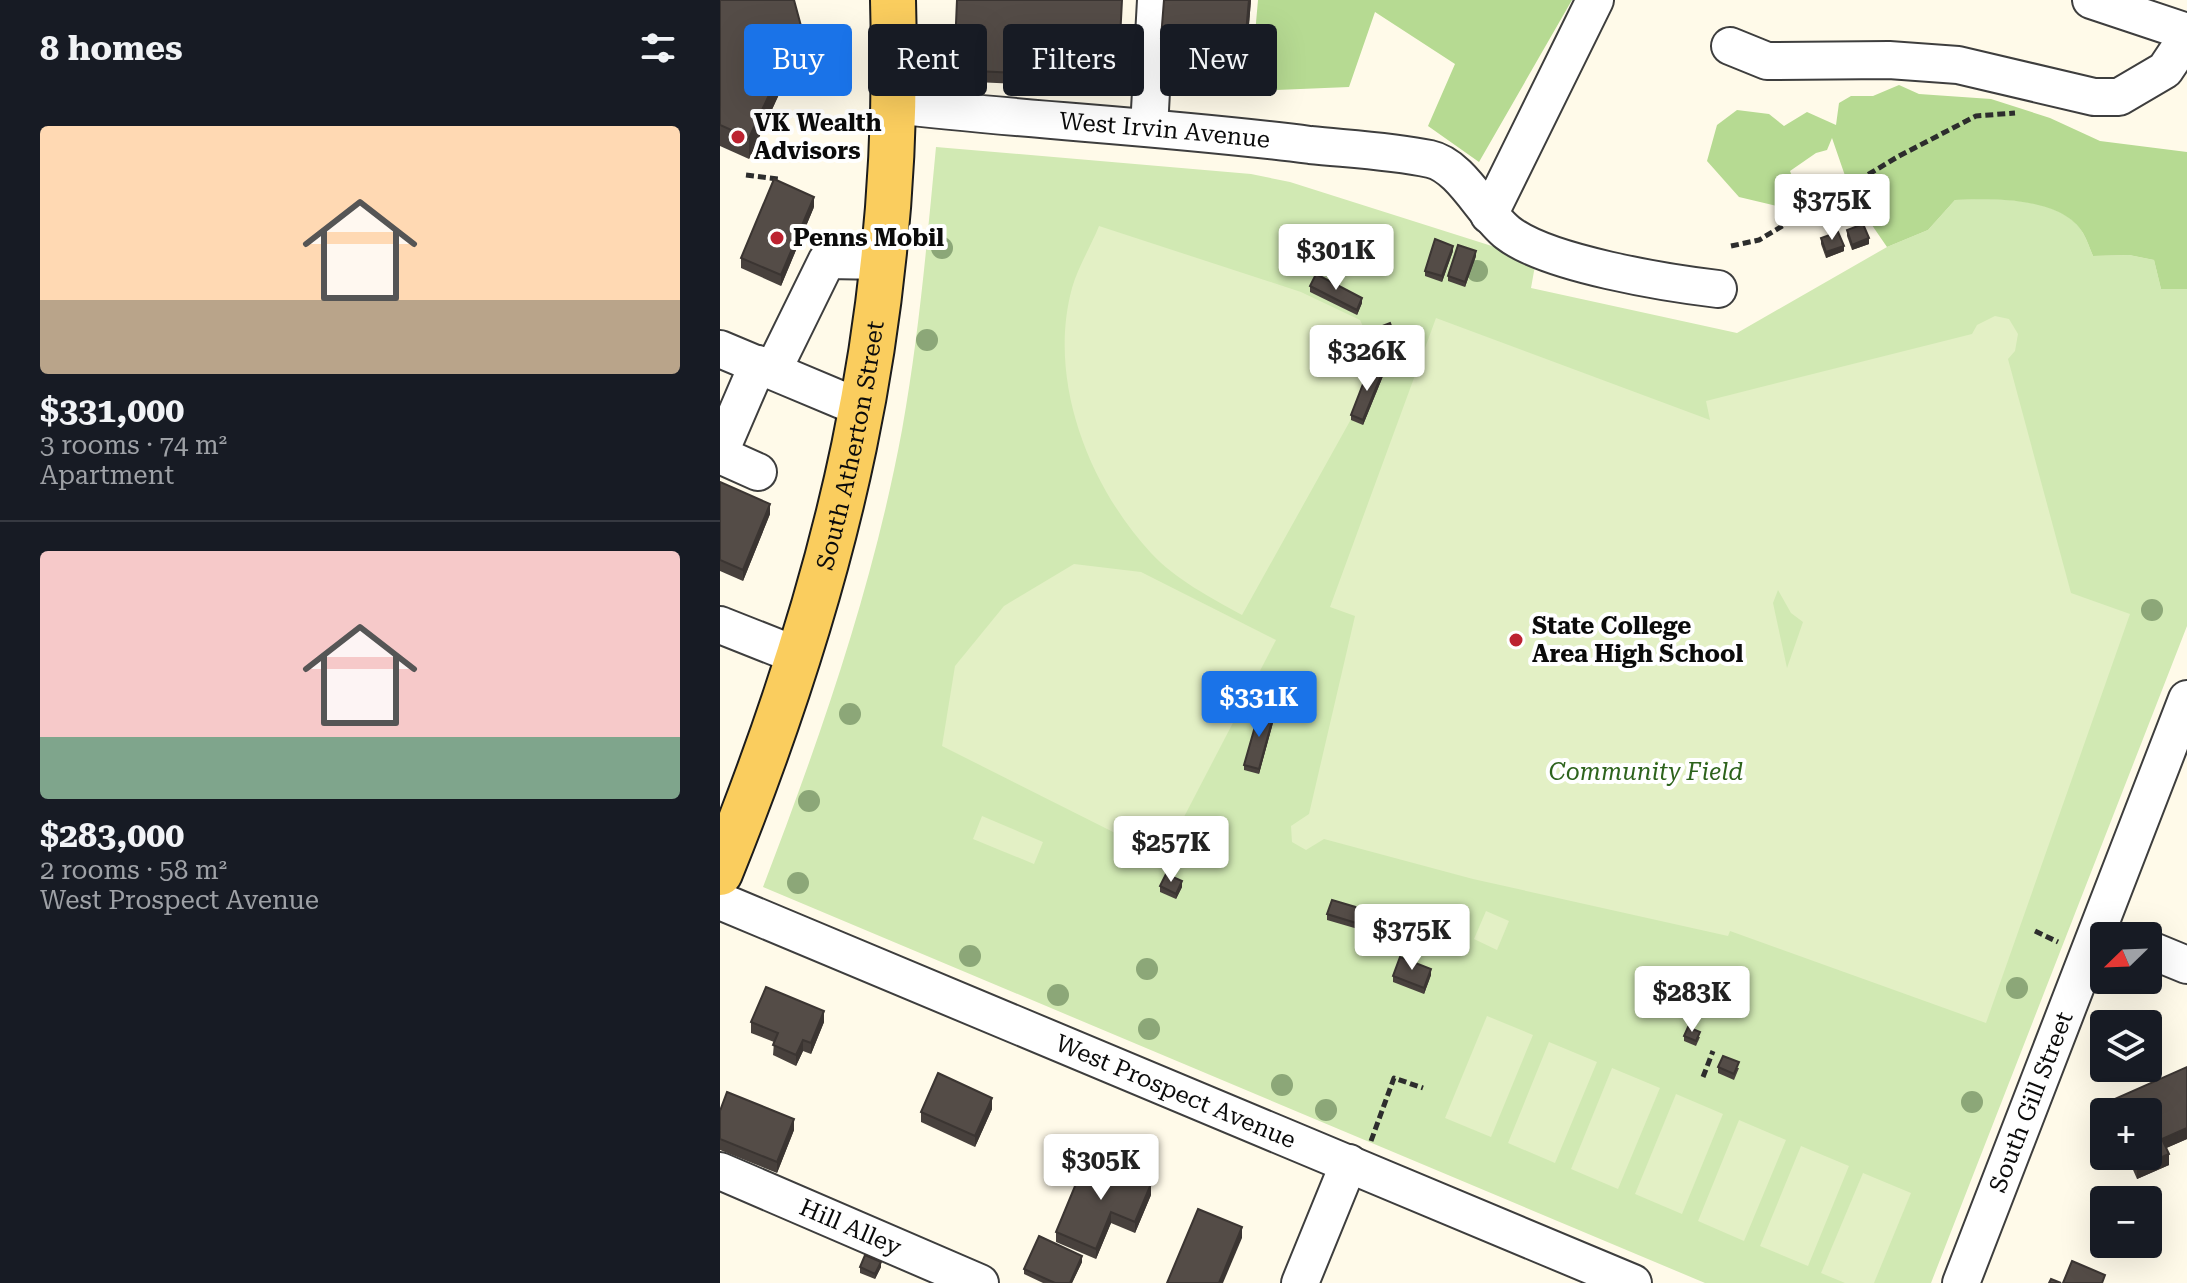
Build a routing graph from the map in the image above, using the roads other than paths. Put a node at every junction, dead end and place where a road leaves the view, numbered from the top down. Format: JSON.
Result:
{"nodes":[{"id":1,"x":893,"y":0,"type":"edge"},
{"id":2,"x":1156,"y":0,"type":"edge"},
{"id":3,"x":1595,"y":0,"type":"edge"},
{"id":4,"x":2091,"y":0,"type":"edge"},
{"id":5,"x":2187,"y":34,"type":"edge"},
{"id":6,"x":1730,"y":46,"type":"dead end"},
{"id":7,"x":894,"y":105,"type":"junction"},
{"id":8,"x":1149,"y":128,"type":"junction"},
{"id":9,"x":1489,"y":215,"type":"junction"},
{"id":10,"x":886,"y":261,"type":"junction"},
{"id":11,"x":1718,"y":289,"type":"dead end"},
{"id":12,"x":720,"y":349,"type":"edge"},
{"id":13,"x":765,"y":367,"type":"junction"},
{"id":14,"x":863,"y":409,"type":"junction"},
{"id":15,"x":720,"y":453,"type":"edge"},
{"id":16,"x":758,"y":472,"type":"dead end"},
{"id":17,"x":720,"y":625,"type":"edge"},
{"id":18,"x":801,"y":657,"type":"junction"},
{"id":19,"x":2187,"y":699,"type":"edge"},
{"id":20,"x":720,"y":873,"type":"edge"},
{"id":21,"x":720,"y":901,"type":"edge"},
{"id":22,"x":2111,"y":922,"type":"edge"},
{"id":23,"x":2162,"y":955,"type":"edge"},
{"id":24,"x":2187,"y":965,"type":"edge"},
{"id":25,"x":2090,"y":975,"type":"edge"},
{"id":26,"x":1355,"y":1165,"type":"junction"},
{"id":27,"x":720,"y":1171,"type":"edge"},
{"id":28,"x":980,"y":1283,"type":"edge"},
{"id":29,"x":1300,"y":1283,"type":"edge"},
{"id":30,"x":1633,"y":1283,"type":"edge"},
{"id":31,"x":1961,"y":1283,"type":"edge"}],
"edges":[{"from":1,"to":7,"type":"main road","name":"South Atherton Street"},
{"from":2,"to":8,"type":"street"},
{"from":3,"to":9,"type":"street"},
{"from":4,"to":5,"type":"street"},
{"from":5,"to":6,"type":"street"},
{"from":7,"to":8,"type":"street","name":"West Irvin Avenue"},
{"from":7,"to":10,"type":"main road","name":"South Atherton Street"},
{"from":8,"to":9,"type":"street","name":"West Irvin Avenue"},
{"from":9,"to":11,"type":"street"},
{"from":10,"to":13,"type":"street"},
{"from":10,"to":14,"type":"main road","name":"South Atherton Street"},
{"from":12,"to":13,"type":"street"},
{"from":13,"to":14,"type":"street"},
{"from":13,"to":15,"type":"street"},
{"from":14,"to":18,"type":"main road","name":"South Atherton Street"},
{"from":15,"to":16,"type":"street"},
{"from":17,"to":18,"type":"street"},
{"from":18,"to":20,"type":"main road","name":"South Atherton Street"},
{"from":19,"to":22,"type":"street","name":"South Gill Street"},
{"from":21,"to":26,"type":"street","name":"West Prospect Avenue"},
{"from":23,"to":24,"type":"street"},
{"from":25,"to":31,"type":"street","name":"South Gill Street"},
{"from":26,"to":29,"type":"street"},
{"from":26,"to":30,"type":"street","name":"West Prospect Avenue"},
{"from":27,"to":28,"type":"street","name":"Hill Alley"}]}
